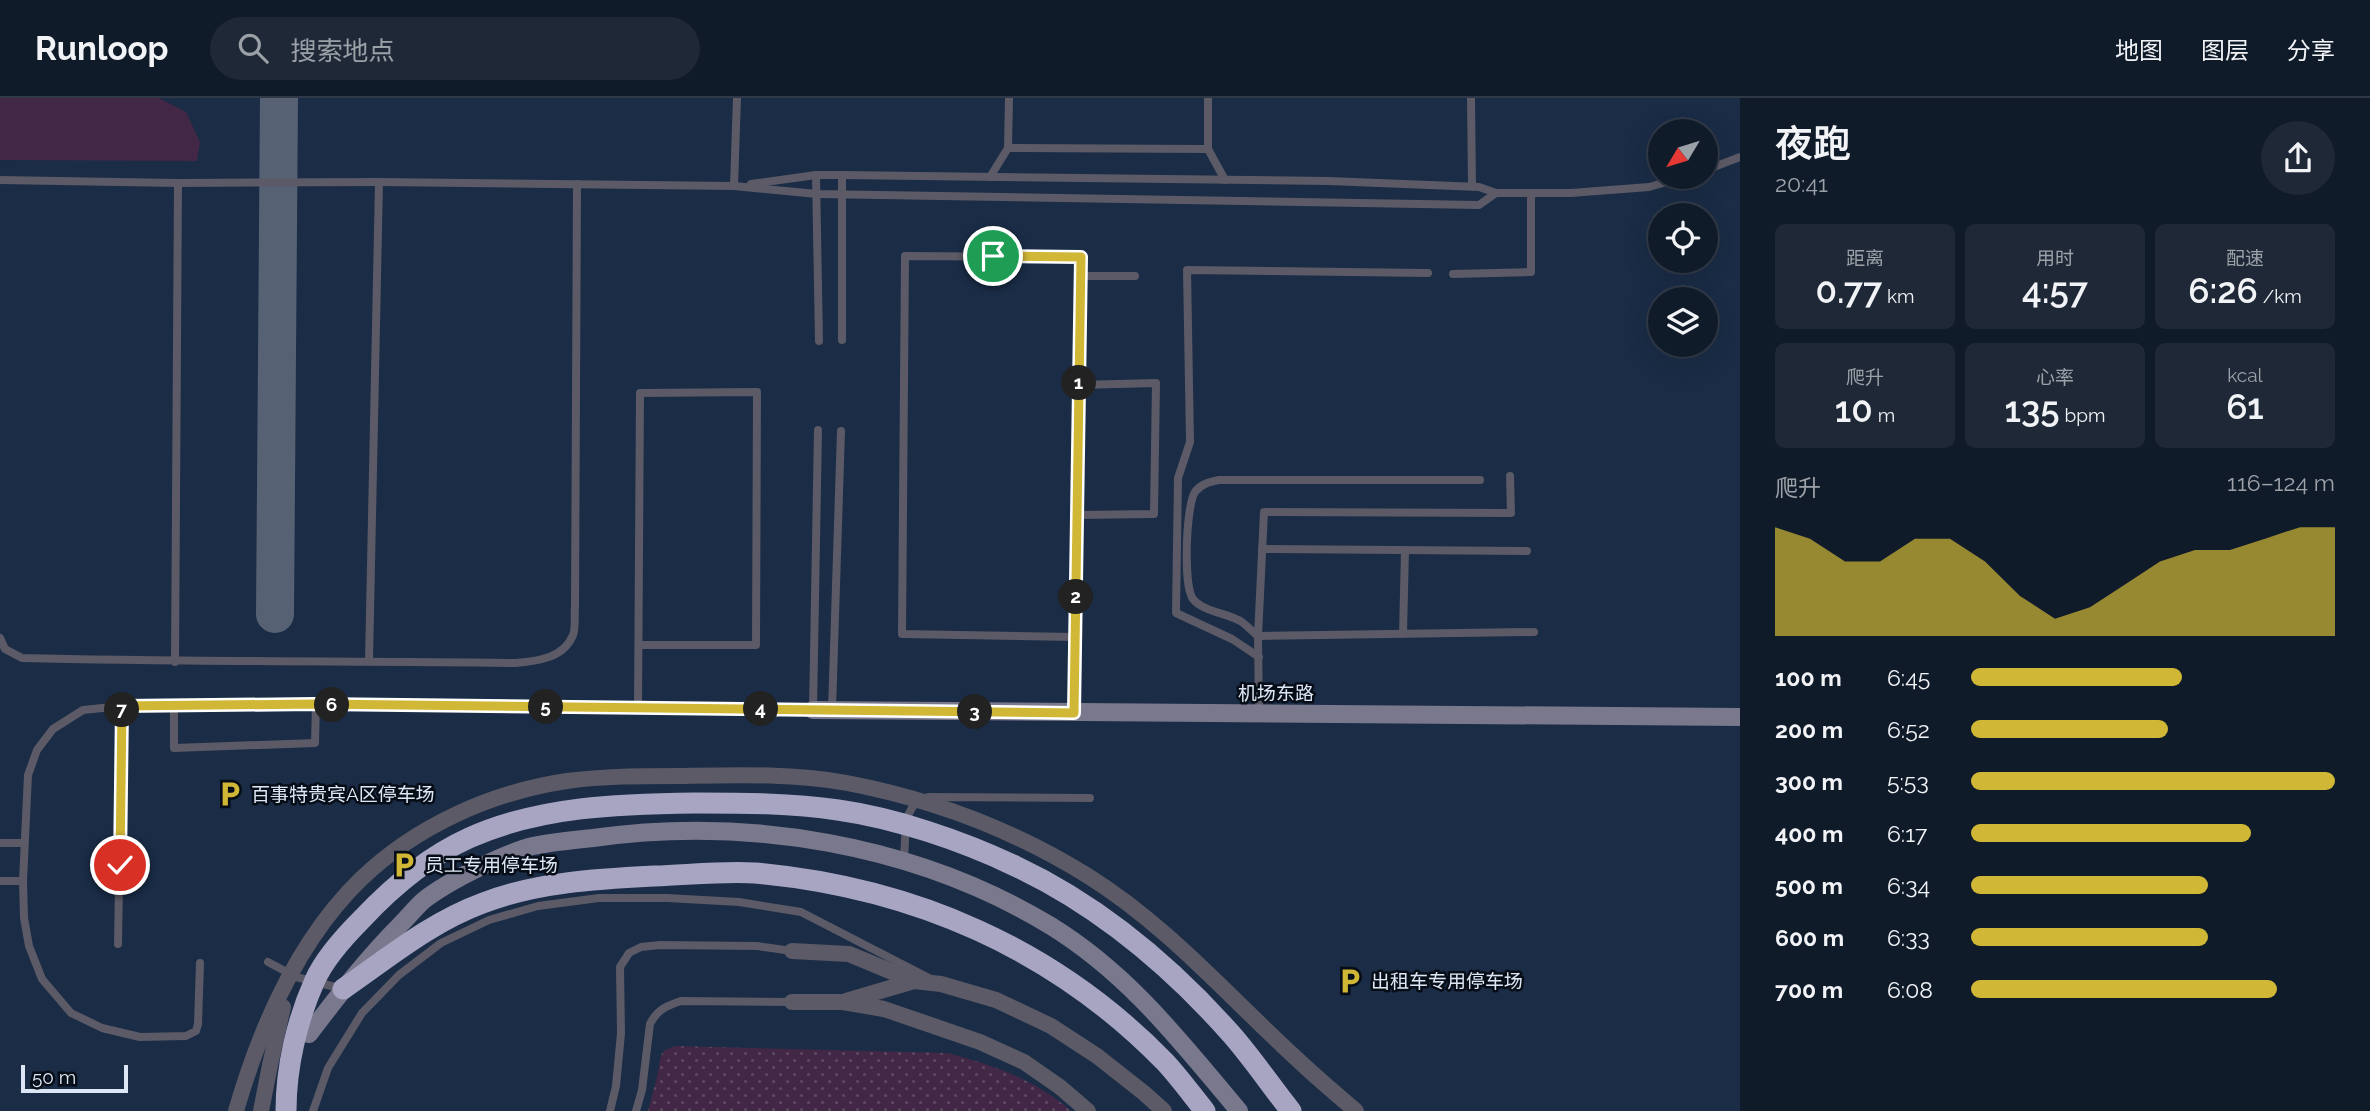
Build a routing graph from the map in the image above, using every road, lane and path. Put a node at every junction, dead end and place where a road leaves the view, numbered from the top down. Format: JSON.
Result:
{"nodes":[{"id":1,"x":737,"y":98,"type":"edge"},
{"id":2,"x":1009,"y":98,"type":"edge"},
{"id":3,"x":1208,"y":98,"type":"edge"},
{"id":4,"x":1471,"y":98,"type":"edge"},
{"id":5,"x":1008,"y":148,"type":"junction"},
{"id":6,"x":1208,"y":149,"type":"junction"},
{"id":7,"x":1740,"y":157,"type":"edge"},
{"id":8,"x":1718,"y":165,"type":"edge"},
{"id":9,"x":816,"y":175,"type":"junction"},
{"id":10,"x":842,"y":176,"type":"junction"},
{"id":11,"x":990,"y":177,"type":"junction"},
{"id":12,"x":0,"y":180,"type":"edge"},
{"id":13,"x":1225,"y":180,"type":"junction"},
{"id":14,"x":379,"y":182,"type":"junction"},
{"id":15,"x":178,"y":183,"type":"junction"},
{"id":16,"x":577,"y":184,"type":"junction"},
{"id":17,"x":734,"y":186,"type":"junction"},
{"id":18,"x":1476,"y":186,"type":"junction"},
{"id":19,"x":1648,"y":187,"type":"edge"},
{"id":20,"x":1496,"y":193,"type":"junction"},
{"id":21,"x":1531,"y":193,"type":"junction"},
{"id":22,"x":817,"y":194,"type":"junction"},
{"id":23,"x":841,"y":194,"type":"junction"},
{"id":24,"x":1428,"y":273,"type":"dead end"},
{"id":25,"x":1453,"y":274,"type":"dead end"},
{"id":26,"x":1081,"y":276,"type":"junction"},
{"id":27,"x":1135,"y":276,"type":"dead end"},
{"id":28,"x":842,"y":340,"type":"dead end"},
{"id":29,"x":819,"y":341,"type":"dead end"},
{"id":30,"x":1079,"y":385,"type":"junction"},
{"id":31,"x":818,"y":430,"type":"dead end"},
{"id":32,"x":841,"y":431,"type":"dead end"},
{"id":33,"x":1510,"y":476,"type":"dead end"},
{"id":34,"x":1480,"y":480,"type":"dead end"},
{"id":35,"x":1078,"y":515,"type":"junction"},
{"id":36,"x":1262,"y":549,"type":"junction"},
{"id":37,"x":1405,"y":550,"type":"junction"},
{"id":38,"x":1527,"y":551,"type":"dead end"},
{"id":39,"x":1534,"y":632,"type":"dead end"},
{"id":40,"x":1404,"y":634,"type":"junction"},
{"id":41,"x":1258,"y":636,"type":"junction"},
{"id":42,"x":1075,"y":637,"type":"junction"},
{"id":43,"x":0,"y":638,"type":"edge"},
{"id":44,"x":639,"y":645,"type":"junction"},
{"id":45,"x":1259,"y":657,"type":"junction"},
{"id":46,"x":369,"y":661,"type":"junction"},
{"id":47,"x":175,"y":662,"type":"junction"},
{"id":48,"x":316,"y":704,"type":"junction"},
{"id":49,"x":122,"y":706,"type":"junction"},
{"id":50,"x":174,"y":706,"type":"junction"},
{"id":51,"x":638,"y":708,"type":"junction"},
{"id":52,"x":813,"y":710,"type":"junction"},
{"id":53,"x":832,"y":710,"type":"junction"},
{"id":54,"x":1074,"y":713,"type":"junction"},
{"id":55,"x":1259,"y":715,"type":"junction"},
{"id":56,"x":1740,"y":717,"type":"edge"},
{"id":57,"x":1090,"y":798,"type":"dead end"},
{"id":58,"x":892,"y":815,"type":"dead end"},
{"id":59,"x":906,"y":820,"type":"junction"},
{"id":60,"x":24,"y":843,"type":"junction"},
{"id":61,"x":0,"y":844,"type":"edge"},
{"id":62,"x":904,"y":861,"type":"junction"},
{"id":63,"x":0,"y":881,"type":"edge"},
{"id":64,"x":23,"y":881,"type":"junction"},
{"id":65,"x":118,"y":944,"type":"dead end"},
{"id":66,"x":792,"y":951,"type":"joint"},
{"id":67,"x":268,"y":962,"type":"dead end"},
{"id":68,"x":200,"y":963,"type":"dead end"},
{"id":69,"x":303,"y":973,"type":"junction"},
{"id":70,"x":914,"y":981,"type":"junction"},
{"id":71,"x":941,"y":984,"type":"junction"},
{"id":72,"x":343,"y":989,"type":"junction"},
{"id":73,"x":792,"y":1002,"type":"joint"},
{"id":74,"x":843,"y":1002,"type":"junction"},
{"id":75,"x":309,"y":1034,"type":"joint"},
{"id":76,"x":270,"y":1065,"type":"junction"},
{"id":77,"x":236,"y":1111,"type":"edge"},
{"id":78,"x":261,"y":1111,"type":"edge"},
{"id":79,"x":286,"y":1111,"type":"edge"},
{"id":80,"x":313,"y":1111,"type":"edge"},
{"id":81,"x":610,"y":1111,"type":"edge"},
{"id":82,"x":636,"y":1111,"type":"edge"},
{"id":83,"x":1088,"y":1111,"type":"edge"},
{"id":84,"x":1164,"y":1111,"type":"edge"},
{"id":85,"x":1205,"y":1111,"type":"edge"},
{"id":86,"x":1239,"y":1111,"type":"edge"},
{"id":87,"x":1291,"y":1111,"type":"edge"},
{"id":88,"x":1356,"y":1111,"type":"edge"}],
"edges":[{"from":1,"to":17,"type":"lane"},
{"from":2,"to":5,"type":"lane"},
{"from":3,"to":6,"type":"lane"},
{"from":4,"to":18,"type":"lane"},
{"from":5,"to":6,"type":"lane"},
{"from":5,"to":11,"type":"lane"},
{"from":6,"to":13,"type":"lane"},
{"from":7,"to":8,"type":"lane"},
{"from":9,"to":10,"type":"lane"},
{"from":9,"to":17,"type":"lane"},
{"from":9,"to":22,"type":"lane"},
{"from":10,"to":11,"type":"lane"},
{"from":10,"to":23,"type":"lane"},
{"from":11,"to":13,"type":"lane"},
{"from":12,"to":15,"type":"lane"},
{"from":13,"to":18,"type":"lane"},
{"from":14,"to":15,"type":"lane"},
{"from":14,"to":16,"type":"lane"},
{"from":14,"to":46,"type":"lane"},
{"from":15,"to":47,"type":"lane"},
{"from":16,"to":17,"type":"lane"},
{"from":16,"to":46,"type":"lane"},
{"from":17,"to":22,"type":"lane"},
{"from":18,"to":20,"type":"lane"},
{"from":19,"to":21,"type":"lane"},
{"from":20,"to":21,"type":"lane"},
{"from":20,"to":23,"type":"lane"},
{"from":21,"to":25,"type":"lane"},
{"from":22,"to":23,"type":"lane"},
{"from":22,"to":29,"type":"lane"},
{"from":23,"to":28,"type":"lane"},
{"from":24,"to":45,"type":"lane"},
{"from":26,"to":27,"type":"lane"},
{"from":26,"to":30,"type":"lane"},
{"from":26,"to":42,"type":"lane"},
{"from":30,"to":35,"type":"lane"},
{"from":30,"to":35,"type":"lane"},
{"from":31,"to":52,"type":"lane"},
{"from":32,"to":53,"type":"lane"},
{"from":33,"to":36,"type":"lane"},
{"from":34,"to":41,"type":"lane"},
{"from":35,"to":42,"type":"lane"},
{"from":36,"to":37,"type":"lane"},
{"from":36,"to":41,"type":"lane"},
{"from":37,"to":38,"type":"lane"},
{"from":37,"to":40,"type":"lane"},
{"from":39,"to":40,"type":"lane"},
{"from":40,"to":41,"type":"lane"},
{"from":41,"to":45,"type":"lane"},
{"from":42,"to":54,"type":"lane"},
{"from":43,"to":47,"type":"lane"},
{"from":44,"to":44,"type":"lane"},
{"from":44,"to":51,"type":"lane"},
{"from":45,"to":55,"type":"lane"},
{"from":46,"to":47,"type":"lane"},
{"from":48,"to":50,"type":"lane"},
{"from":48,"to":50,"type":"lane"},
{"from":48,"to":51,"type":"lane"},
{"from":49,"to":50,"type":"lane"},
{"from":49,"to":60,"type":"lane"},
{"from":49,"to":65,"type":"lane"},
{"from":51,"to":52,"type":"lane"},
{"from":52,"to":53,"type":"main road","name":"机场东路"},
{"from":53,"to":54,"type":"main road","name":"机场东路"},
{"from":54,"to":55,"type":"main road","name":"机场东路"},
{"from":55,"to":56,"type":"main road","name":"机场东路"},
{"from":57,"to":59,"type":"lane"},
{"from":58,"to":59,"type":"lane"},
{"from":59,"to":62,"type":"lane"},
{"from":60,"to":61,"type":"lane"},
{"from":60,"to":64,"type":"lane"},
{"from":62,"to":72,"type":"main road"},
{"from":62,"to":86,"type":"main road"},
{"from":63,"to":64,"type":"lane"},
{"from":64,"to":68,"type":"lane"},
{"from":66,"to":70,"type":"street"},
{"from":66,"to":81,"type":"lane"},
{"from":67,"to":69,"type":"lane"},
{"from":69,"to":72,"type":"lane"},
{"from":69,"to":75,"type":"lane"},
{"from":69,"to":76,"type":"street","bridge":true},
{"from":69,"to":76,"type":"street","bridge":true},
{"from":69,"to":77,"type":"street","bridge":true},
{"from":69,"to":79,"type":"highway","bridge":true},
{"from":69,"to":87,"type":"highway","bridge":true},
{"from":69,"to":88,"type":"street","bridge":true},
{"from":70,"to":71,"type":"street"},
{"from":70,"to":74,"type":"street"},
{"from":71,"to":80,"type":"lane"},
{"from":71,"to":84,"type":"street"},
{"from":72,"to":75,"type":"main road"},
{"from":72,"to":85,"type":"highway"},
{"from":73,"to":74,"type":"street"},
{"from":73,"to":82,"type":"lane"},
{"from":74,"to":83,"type":"street"},
{"from":76,"to":78,"type":"street"}]}
